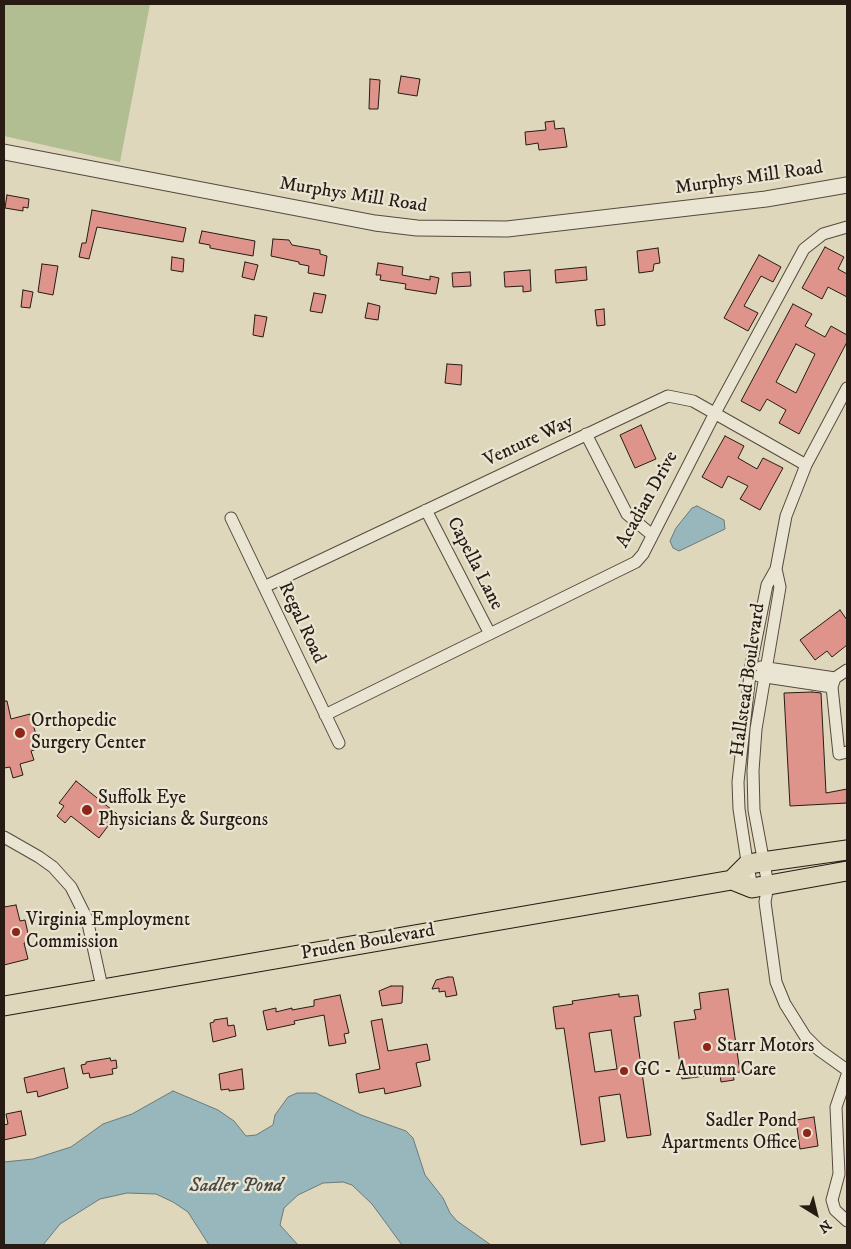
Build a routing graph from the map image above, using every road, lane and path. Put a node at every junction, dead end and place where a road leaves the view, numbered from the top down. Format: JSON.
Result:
{"nodes":[{"id":1,"x":4,"y":152,"type":"edge"},
{"id":2,"x":847,"y":185,"type":"edge"},
{"id":3,"x":847,"y":227,"type":"edge"},
{"id":4,"x":847,"y":388,"type":"edge"},
{"id":5,"x":715,"y":413,"type":"junction"},
{"id":6,"x":586,"y":434,"type":"junction"},
{"id":7,"x":806,"y":465,"type":"junction"},
{"id":8,"x":426,"y":510,"type":"junction"},
{"id":9,"x":231,"y":518,"type":"dead end"},
{"id":10,"x":652,"y":535,"type":"junction"},
{"id":11,"x":776,"y":569,"type":"junction"},
{"id":12,"x":264,"y":587,"type":"junction"},
{"id":13,"x":490,"y":634,"type":"junction"},
{"id":14,"x":750,"y":670,"type":"junction"},
{"id":15,"x":847,"y":670,"type":"edge"},
{"id":16,"x":766,"y":673,"type":"junction"},
{"id":17,"x":834,"y":683,"type":"junction"},
{"id":18,"x":325,"y":714,"type":"junction"},
{"id":19,"x":339,"y":743,"type":"dead end"},
{"id":20,"x":847,"y":752,"type":"edge"},
{"id":21,"x":4,"y":837,"type":"edge"},
{"id":22,"x":847,"y":850,"type":"edge"},
{"id":23,"x":755,"y":863,"type":"junction"},
{"id":24,"x":847,"y":871,"type":"edge"},
{"id":25,"x":732,"y":880,"type":"junction"},
{"id":26,"x":761,"y":892,"type":"junction"},
{"id":27,"x":102,"y":987,"type":"junction"},
{"id":28,"x":4,"y":1006,"type":"edge"},
{"id":29,"x":847,"y":1070,"type":"edge"},
{"id":30,"x":847,"y":1076,"type":"edge"},
{"id":31,"x":841,"y":1124,"type":"edge"},
{"id":32,"x":847,"y":1220,"type":"edge"}],
"edges":[{"from":1,"to":2,"type":"street","name":"Murphys Mill Road"},
{"from":3,"to":5,"type":"street","name":"Acadian Drive"},
{"from":4,"to":7,"type":"street","name":"Hallstead Boulevard"},
{"from":5,"to":6,"type":"street","name":"Venture Way"},
{"from":5,"to":7,"type":"street","name":"Venture Way"},
{"from":5,"to":10,"type":"street","name":"Acadian Drive"},
{"from":6,"to":8,"type":"street","name":"Venture Way"},
{"from":6,"to":10,"type":"street"},
{"from":7,"to":11,"type":"street","name":"Hallstead Boulevard"},
{"from":8,"to":12,"type":"street","name":"Venture Way"},
{"from":8,"to":13,"type":"street","name":"Capella Lane"},
{"from":9,"to":12,"type":"street","name":"Regal Road"},
{"from":10,"to":13,"type":"street","name":"Acadian Drive"},
{"from":11,"to":14,"type":"street","name":"Hallstead Boulevard"},
{"from":11,"to":16,"type":"street","name":"Hallstead Boulevard"},
{"from":12,"to":18,"type":"street","name":"Regal Road"},
{"from":13,"to":18,"type":"street","name":"Acadian Drive"},
{"from":14,"to":16,"type":"street"},
{"from":14,"to":23,"type":"street","name":"Hallstead Boulevard"},
{"from":15,"to":17,"type":"street"},
{"from":16,"to":17,"type":"street"},
{"from":16,"to":23,"type":"street","name":"Hallstead Boulevard"},
{"from":17,"to":20,"type":"street"},
{"from":18,"to":19,"type":"street","name":"Regal Road"},
{"from":21,"to":27,"type":"street"},
{"from":22,"to":23,"type":"main road"},
{"from":23,"to":25,"type":"main road"},
{"from":23,"to":26,"type":"street"},
{"from":24,"to":26,"type":"main road"},
{"from":25,"to":26,"type":"main road"},
{"from":25,"to":27,"type":"main road","name":"Pruden Boulevard"},
{"from":26,"to":29,"type":"street"},
{"from":27,"to":28,"type":"main road","name":"Pruden Boulevard"},
{"from":30,"to":31,"type":"street"},
{"from":31,"to":32,"type":"street"}]}
